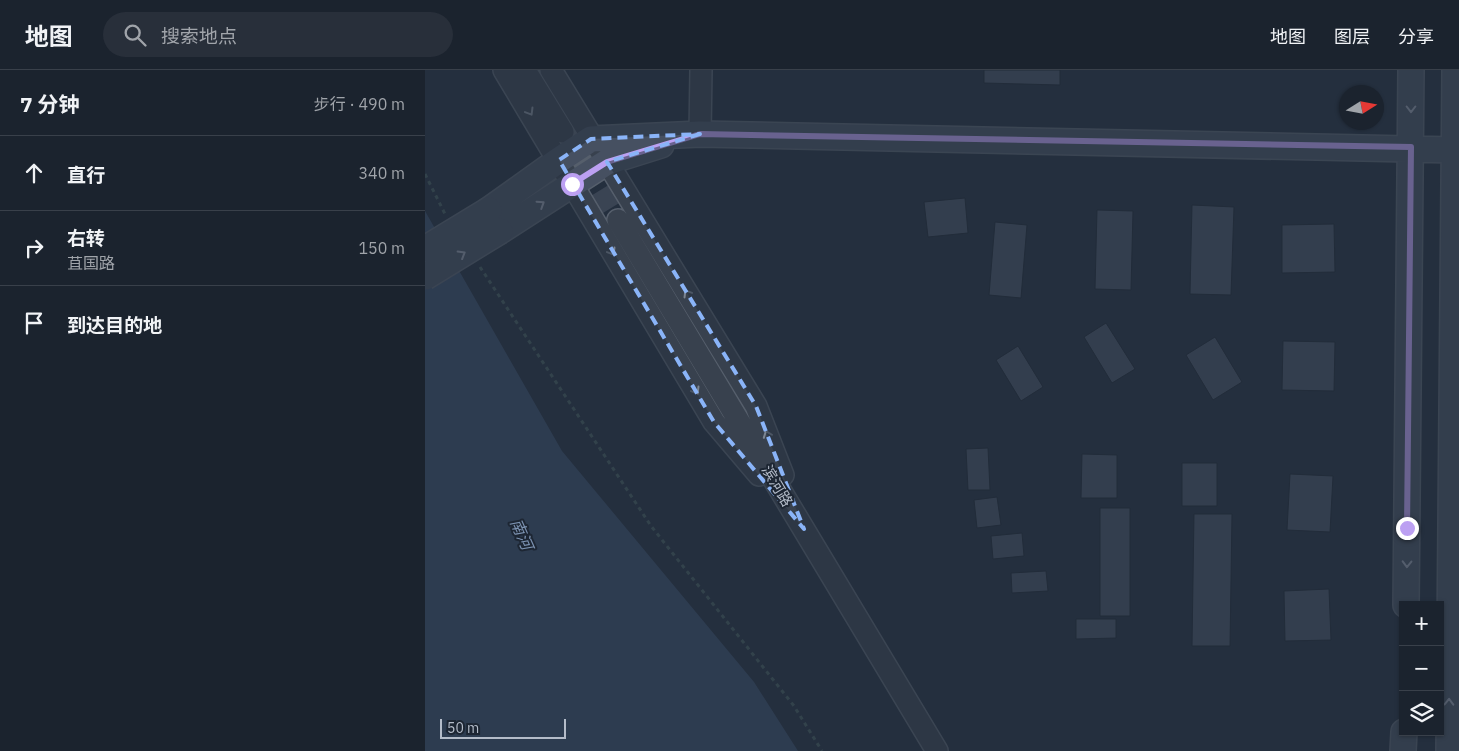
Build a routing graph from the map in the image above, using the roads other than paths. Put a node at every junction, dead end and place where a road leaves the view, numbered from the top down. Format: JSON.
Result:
{"nodes":[{"id":1,"x":504,"y":70,"type":"edge"},
{"id":2,"x":525,"y":70,"type":"edge"},
{"id":3,"x":551,"y":70,"type":"edge"},
{"id":4,"x":701,"y":70,"type":"edge"},
{"id":5,"x":1411,"y":70,"type":"edge"},
{"id":6,"x":1455,"y":70,"type":"edge"},
{"id":7,"x":563,"y":132,"type":"tunnel mouth"},
{"id":8,"x":700,"y":134,"type":"junction"},
{"id":9,"x":591,"y":140,"type":"junction"},
{"id":10,"x":1411,"y":147,"type":"junction"},
{"id":11,"x":1455,"y":150,"type":"junction"},
{"id":12,"x":559,"y":160,"type":"junction"},
{"id":13,"x":607,"y":162,"type":"junction"},
{"id":14,"x":572,"y":184,"type":"junction"},
{"id":15,"x":494,"y":220,"type":"junction"},
{"id":16,"x":618,"y":220,"type":"tunnel mouth"},
{"id":17,"x":425,"y":249,"type":"edge"},
{"id":18,"x":425,"y":277,"type":"edge"},
{"id":19,"x":803,"y":529,"type":"junction"},
{"id":20,"x":1406,"y":601,"type":"edge"},
{"id":21,"x":1403,"y":736,"type":"edge"},
{"id":22,"x":937,"y":751,"type":"edge"},
{"id":23,"x":1403,"y":751,"type":"edge"},
{"id":24,"x":1449,"y":751,"type":"edge"}],
"edges":[{"from":1,"to":12,"type":"street","one_way":true},
{"from":2,"to":7,"type":"street"},
{"from":3,"to":9,"type":"street"},
{"from":4,"to":8,"type":"street"},
{"from":5,"to":10,"type":"main road","one_way":true},
{"from":6,"to":11,"type":"main road"},
{"from":8,"to":9,"type":"main road"},
{"from":8,"to":10,"type":"main road"},
{"from":8,"to":13,"type":"main road"},
{"from":9,"to":12,"type":"main road"},
{"from":9,"to":13,"type":"street"},
{"from":10,"to":11,"type":"main road"},
{"from":10,"to":20,"type":"main road","one_way":true},
{"from":24,"to":11,"type":"main road","one_way":true},
{"from":12,"to":14,"type":"street"},
{"from":12,"to":15,"type":"main road"},
{"from":13,"to":14,"type":"main road"},
{"from":19,"to":13,"type":"street","one_way":true},
{"from":15,"to":14,"type":"main road","one_way":true},
{"from":14,"to":19,"type":"street","one_way":true},
{"from":15,"to":17,"type":"main road","bridge":true},
{"from":18,"to":15,"type":"main road","one_way":true,"bridge":true},
{"from":16,"to":19,"type":"street","name":"滨河路"},
{"from":19,"to":22,"type":"street","name":"滨河路"},
{"from":21,"to":23,"type":"main road"}]}
